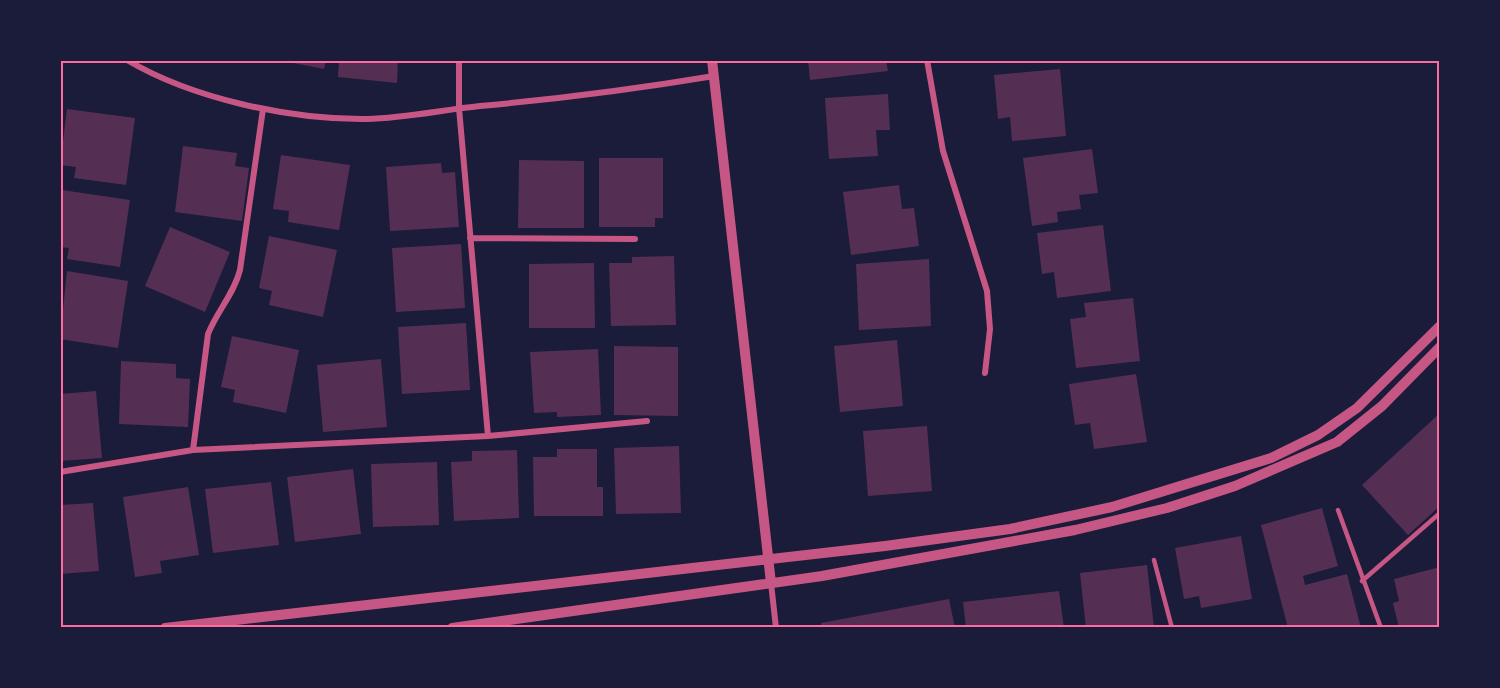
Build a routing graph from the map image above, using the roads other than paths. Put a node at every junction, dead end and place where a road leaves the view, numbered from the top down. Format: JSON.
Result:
{"nodes":[{"id":1,"x":127,"y":60,"type":"edge"},
{"id":2,"x":459,"y":60,"type":"edge"},
{"id":3,"x":712,"y":60,"type":"edge"},
{"id":4,"x":927,"y":60,"type":"edge"},
{"id":5,"x":714,"y":76,"type":"junction"},
{"id":6,"x":459,"y":108,"type":"junction"},
{"id":7,"x":263,"y":109,"type":"junction"},
{"id":8,"x":470,"y":238,"type":"junction"},
{"id":9,"x":635,"y":239,"type":"dead end"},
{"id":10,"x":1440,"y":326,"type":"edge"},
{"id":11,"x":1440,"y":347,"type":"edge"},
{"id":12,"x":985,"y":373,"type":"dead end"},
{"id":13,"x":647,"y":422,"type":"dead end"},
{"id":14,"x":488,"y":436,"type":"junction"},
{"id":15,"x":193,"y":450,"type":"junction"},
{"id":16,"x":60,"y":472,"type":"edge"},
{"id":17,"x":1338,"y":510,"type":"dead end"},
{"id":18,"x":1440,"y":513,"type":"edge"},
{"id":19,"x":768,"y":559,"type":"junction"},
{"id":20,"x":1154,"y":560,"type":"dead end"},
{"id":21,"x":1362,"y":581,"type":"junction"},
{"id":22,"x":771,"y":583,"type":"junction"},
{"id":23,"x":165,"y":628,"type":"edge"},
{"id":24,"x":452,"y":628,"type":"edge"},
{"id":25,"x":776,"y":628,"type":"edge"},
{"id":26,"x":1172,"y":628,"type":"edge"},
{"id":27,"x":1381,"y":628,"type":"edge"}],
"edges":[{"from":1,"to":7,"type":"street"},
{"from":2,"to":6,"type":"street"},
{"from":3,"to":5,"type":"street"},
{"from":4,"to":12,"type":"street"},
{"from":5,"to":6,"type":"street"},
{"from":5,"to":19,"type":"street"},
{"from":6,"to":7,"type":"street"},
{"from":6,"to":8,"type":"street"},
{"from":7,"to":15,"type":"street"},
{"from":8,"to":9,"type":"street"},
{"from":8,"to":14,"type":"street"},
{"from":10,"to":19,"type":"street"},
{"from":11,"to":22,"type":"street"},
{"from":13,"to":14,"type":"street"},
{"from":14,"to":15,"type":"street"},
{"from":15,"to":16,"type":"street"},
{"from":17,"to":21,"type":"lane"},
{"from":18,"to":21,"type":"lane"},
{"from":19,"to":22,"type":"street"},
{"from":19,"to":23,"type":"street"},
{"from":20,"to":26,"type":"lane"},
{"from":21,"to":27,"type":"lane"},
{"from":22,"to":24,"type":"street"},
{"from":22,"to":25,"type":"street"}]}
